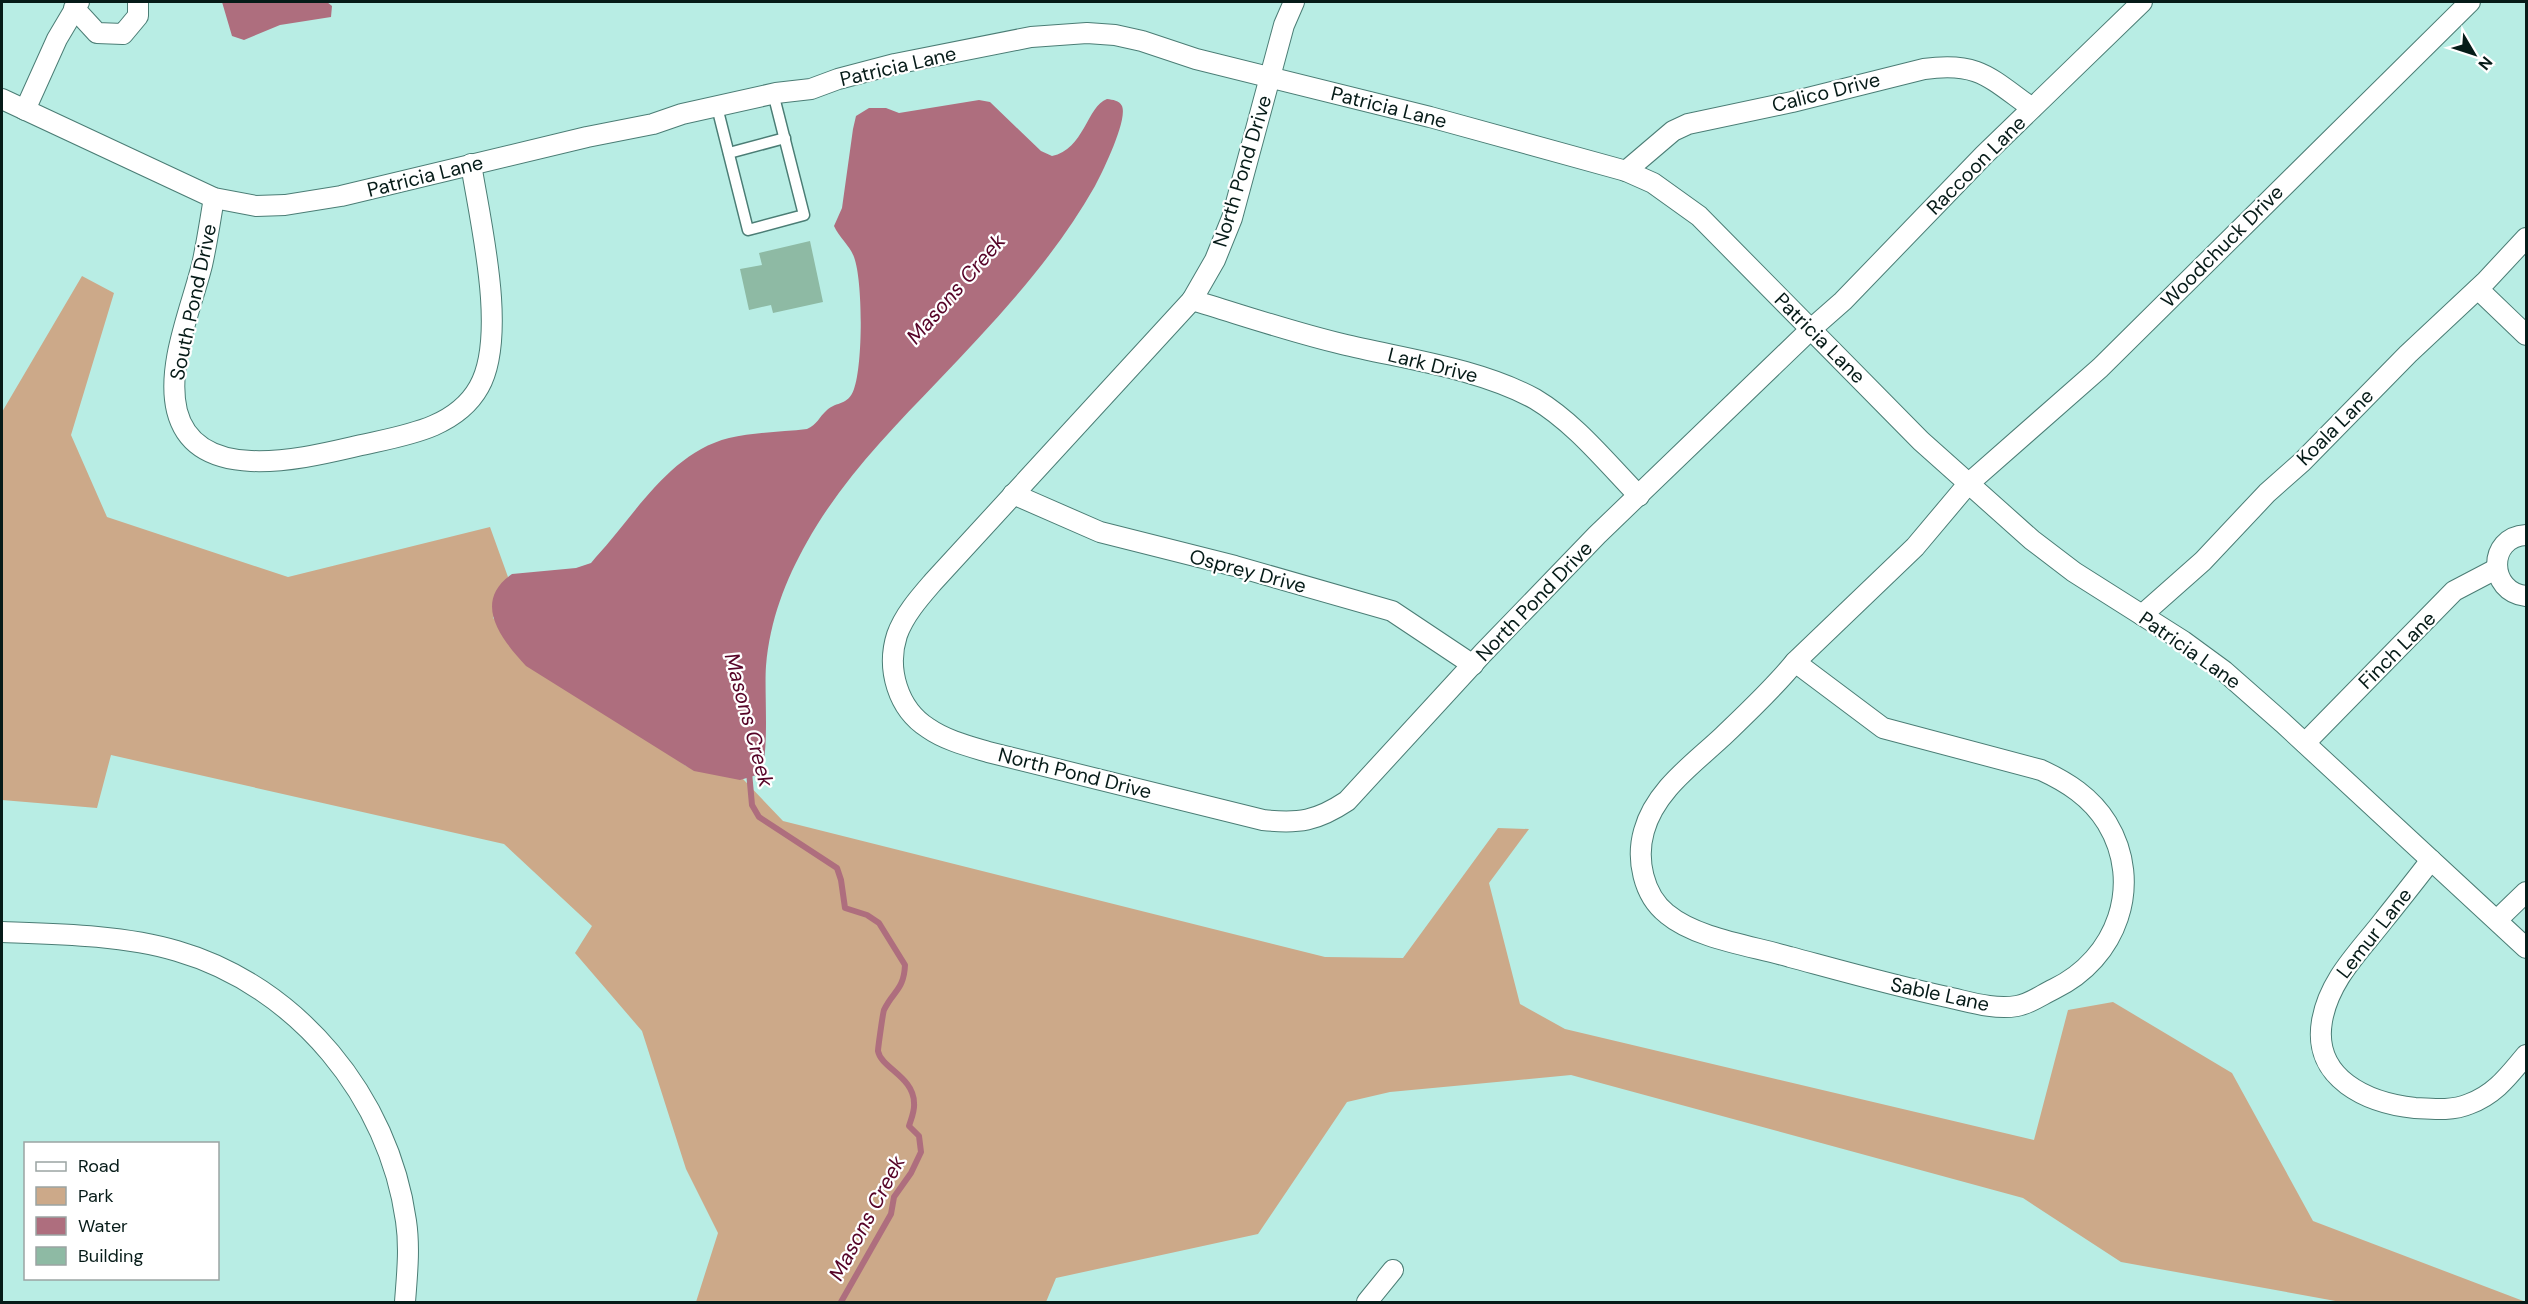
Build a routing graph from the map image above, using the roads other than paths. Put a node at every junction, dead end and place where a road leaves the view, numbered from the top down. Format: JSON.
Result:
{"nodes":[{"id":1,"x":138,"y":2,"type":"edge"},
{"id":2,"x":1294,"y":2,"type":"edge"},
{"id":3,"x":2142,"y":2,"type":"edge"},
{"id":4,"x":2470,"y":2,"type":"edge"},
{"id":5,"x":76,"y":5,"type":"edge"},
{"id":6,"x":1270,"y":76,"type":"junction"},
{"id":7,"x":773,"y":93,"type":"junction"},
{"id":8,"x":2,"y":99,"type":"edge"},
{"id":9,"x":717,"y":107,"type":"junction"},
{"id":10,"x":2032,"y":108,"type":"junction"},
{"id":11,"x":25,"y":110,"type":"junction"},
{"id":12,"x":785,"y":138,"type":"junction"},
{"id":13,"x":729,"y":153,"type":"junction"},
{"id":14,"x":471,"y":164,"type":"junction"},
{"id":15,"x":1626,"y":171,"type":"junction"},
{"id":16,"x":213,"y":198,"type":"junction"},
{"id":17,"x":2526,"y":238,"type":"edge"},
{"id":18,"x":2478,"y":289,"type":"junction"},
{"id":19,"x":1192,"y":300,"type":"junction"},
{"id":20,"x":1810,"y":330,"type":"junction"},
{"id":21,"x":2526,"y":335,"type":"edge"},
{"id":22,"x":1968,"y":484,"type":"junction"},
{"id":23,"x":1013,"y":494,"type":"junction"},
{"id":24,"x":1639,"y":496,"type":"junction"},
{"id":25,"x":2526,"y":535,"type":"edge"},
{"id":26,"x":2496,"y":569,"type":"junction"},
{"id":27,"x":2526,"y":596,"type":"edge"},
{"id":28,"x":2142,"y":615,"type":"junction"},
{"id":29,"x":1795,"y":662,"type":"junction"},
{"id":30,"x":1473,"y":665,"type":"junction"},
{"id":31,"x":2305,"y":743,"type":"junction"},
{"id":32,"x":2431,"y":860,"type":"junction"},
{"id":33,"x":2526,"y":892,"type":"edge"},
{"id":34,"x":2497,"y":920,"type":"junction"},
{"id":35,"x":2,"y":932,"type":"edge"},
{"id":36,"x":2526,"y":948,"type":"edge"},
{"id":37,"x":2526,"y":1055,"type":"edge"},
{"id":38,"x":1393,"y":1270,"type":"dead end"},
{"id":39,"x":405,"y":1302,"type":"edge"},
{"id":40,"x":1367,"y":1302,"type":"edge"}],
"edges":[{"from":1,"to":5,"type":"street"},
{"from":2,"to":6,"type":"street"},
{"from":3,"to":10,"type":"street","name":"Raccoon Lane"},
{"from":4,"to":22,"type":"street","name":"Woodchuck Drive"},
{"from":5,"to":11,"type":"street"},
{"from":6,"to":7,"type":"street","name":"Patricia Lane"},
{"from":6,"to":15,"type":"street","name":"Patricia Lane"},
{"from":6,"to":19,"type":"street","name":"North Pond Drive"},
{"from":7,"to":9,"type":"street","name":"Patricia Lane"},
{"from":7,"to":12,"type":"lane"},
{"from":8,"to":11,"type":"street","name":"Patricia Lane"},
{"from":9,"to":13,"type":"lane"},
{"from":9,"to":14,"type":"street","name":"Patricia Lane"},
{"from":10,"to":15,"type":"street","name":"Calico Drive"},
{"from":10,"to":20,"type":"street","name":"Raccoon Lane"},
{"from":11,"to":16,"type":"street","name":"Patricia Lane"},
{"from":12,"to":13,"type":"lane"},
{"from":12,"to":13,"type":"lane"},
{"from":14,"to":16,"type":"street","name":"Patricia Lane"},
{"from":14,"to":16,"type":"street","name":"South Pond Drive"},
{"from":15,"to":20,"type":"street","name":"Patricia Lane"},
{"from":17,"to":18,"type":"street","name":"Koala Lane"},
{"from":18,"to":21,"type":"street"},
{"from":18,"to":28,"type":"street","name":"Koala Lane"},
{"from":19,"to":23,"type":"street","name":"North Pond Drive"},
{"from":19,"to":24,"type":"street","name":"Lark Drive"},
{"from":20,"to":22,"type":"street","name":"Patricia Lane"},
{"from":20,"to":24,"type":"street","name":"North Pond Drive"},
{"from":22,"to":28,"type":"street","name":"Patricia Lane"},
{"from":22,"to":29,"type":"street","name":"Sable Lane"},
{"from":23,"to":30,"type":"street","name":"Osprey Drive"},
{"from":23,"to":30,"type":"street","name":"North Pond Drive"},
{"from":24,"to":30,"type":"street","name":"North Pond Drive"},
{"from":25,"to":26,"type":"street"},
{"from":26,"to":27,"type":"street"},
{"from":26,"to":31,"type":"street","name":"Finch Lane"},
{"from":28,"to":31,"type":"street","name":"Patricia Lane"},
{"from":29,"to":29,"type":"street","name":"Sable Lane"},
{"from":31,"to":32,"type":"street","name":"Patricia Lane"},
{"from":32,"to":34,"type":"street","name":"Patricia Lane"},
{"from":32,"to":37,"type":"street","name":"Lemur Lane"},
{"from":33,"to":34,"type":"street"},
{"from":34,"to":36,"type":"street","name":"Patricia Lane"},
{"from":35,"to":39,"type":"street"},
{"from":38,"to":40,"type":"street"}]}
